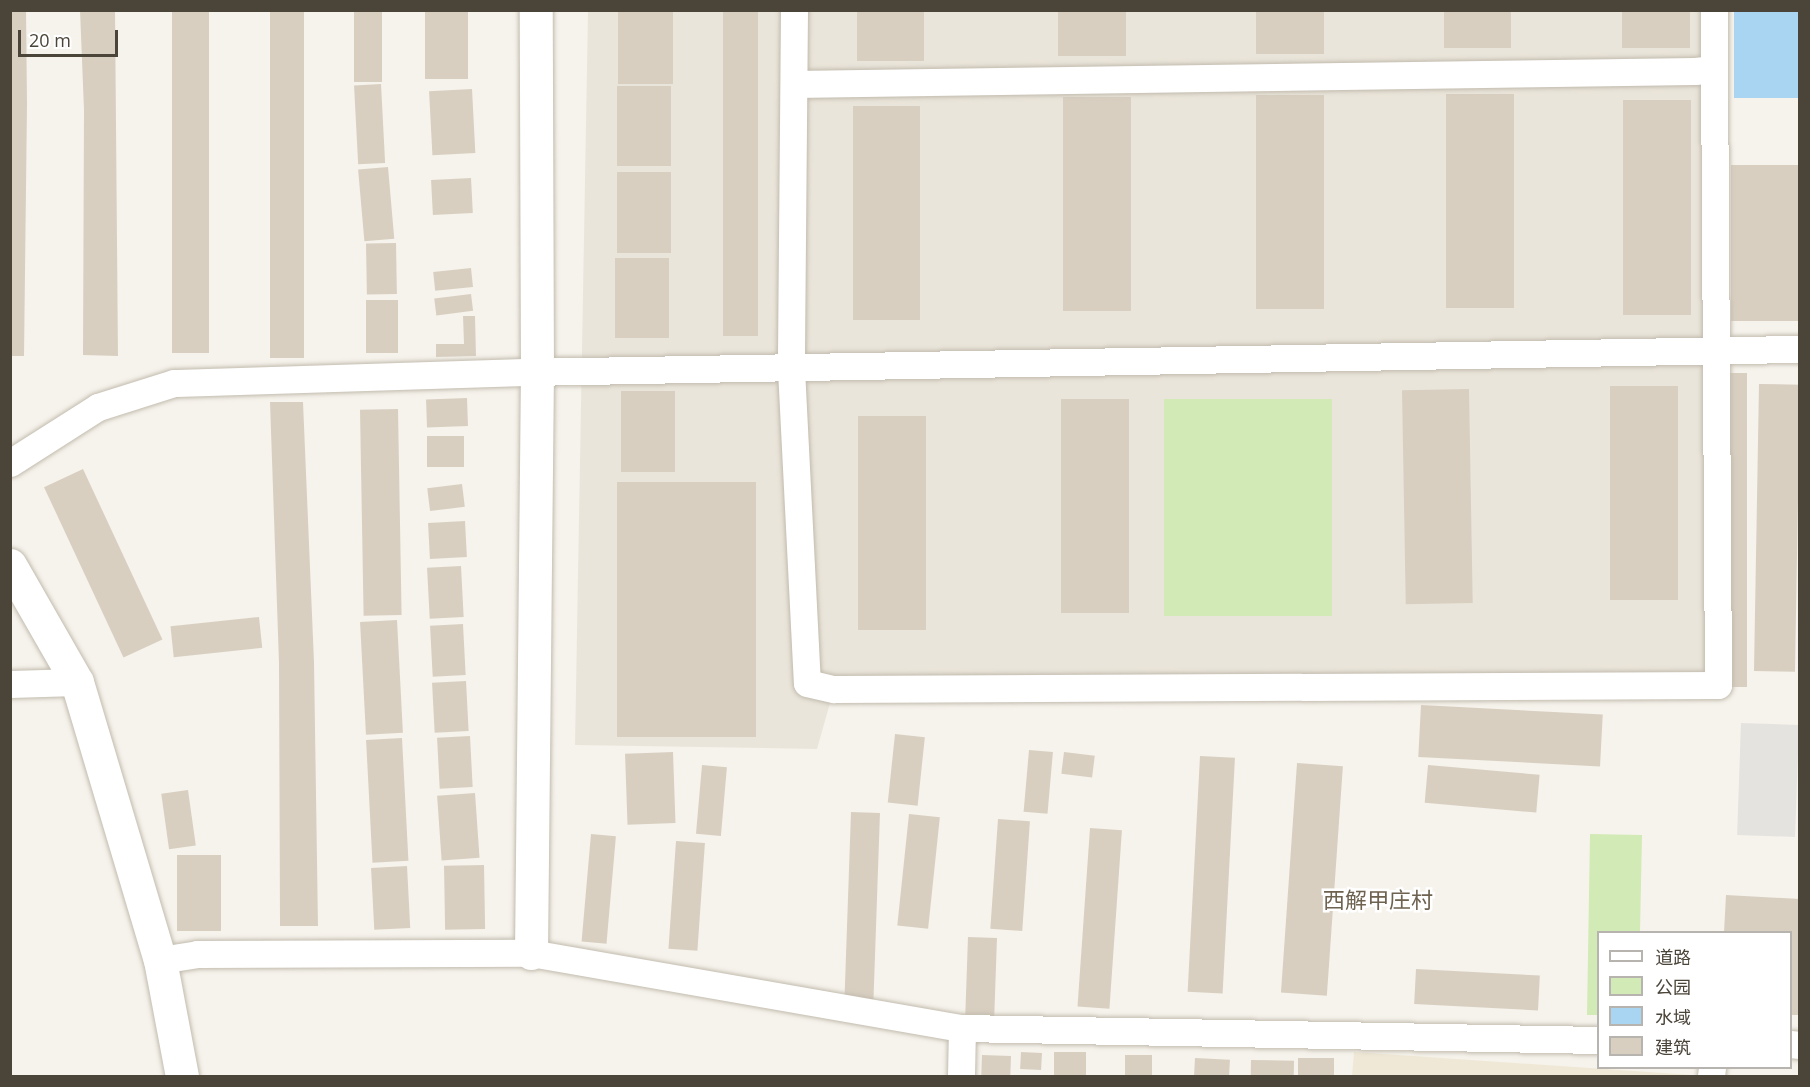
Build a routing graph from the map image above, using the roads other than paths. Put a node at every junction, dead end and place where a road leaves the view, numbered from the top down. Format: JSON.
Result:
{"nodes":[{"id":1,"x":536,"y":10,"type":"edge"},
{"id":2,"x":794,"y":10,"type":"edge"},
{"id":3,"x":1714,"y":10,"type":"edge"},
{"id":4,"x":1714,"y":69,"type":"junction"},
{"id":5,"x":794,"y":84,"type":"junction"},
{"id":6,"x":1800,"y":349,"type":"edge"},
{"id":7,"x":1719,"y":351,"type":"junction"},
{"id":8,"x":791,"y":369,"type":"junction"},
{"id":9,"x":537,"y":374,"type":"junction"},
{"id":10,"x":10,"y":463,"type":"edge"},
{"id":11,"x":10,"y":565,"type":"edge"},
{"id":12,"x":77,"y":682,"type":"junction"},
{"id":13,"x":10,"y":684,"type":"edge"},
{"id":14,"x":531,"y":953,"type":"junction"},
{"id":15,"x":160,"y":960,"type":"junction"},
{"id":16,"x":962,"y":1028,"type":"junction"},
{"id":17,"x":1597,"y":1040,"type":"edge"},
{"id":18,"x":182,"y":1077,"type":"edge"},
{"id":19,"x":961,"y":1077,"type":"edge"}],
"edges":[{"from":1,"to":9,"type":"street"},
{"from":2,"to":5,"type":"street"},
{"from":3,"to":4,"type":"street"},
{"from":4,"to":5,"type":"street"},
{"from":4,"to":7,"type":"street"},
{"from":5,"to":8,"type":"street"},
{"from":6,"to":7,"type":"street"},
{"from":7,"to":8,"type":"street"},
{"from":7,"to":8,"type":"street"},
{"from":8,"to":9,"type":"street"},
{"from":9,"to":10,"type":"street"},
{"from":9,"to":14,"type":"street"},
{"from":11,"to":12,"type":"street"},
{"from":12,"to":13,"type":"street"},
{"from":12,"to":15,"type":"street"},
{"from":14,"to":15,"type":"street"},
{"from":14,"to":16,"type":"street"},
{"from":15,"to":18,"type":"street"},
{"from":16,"to":17,"type":"street"},
{"from":16,"to":19,"type":"street"}]}
